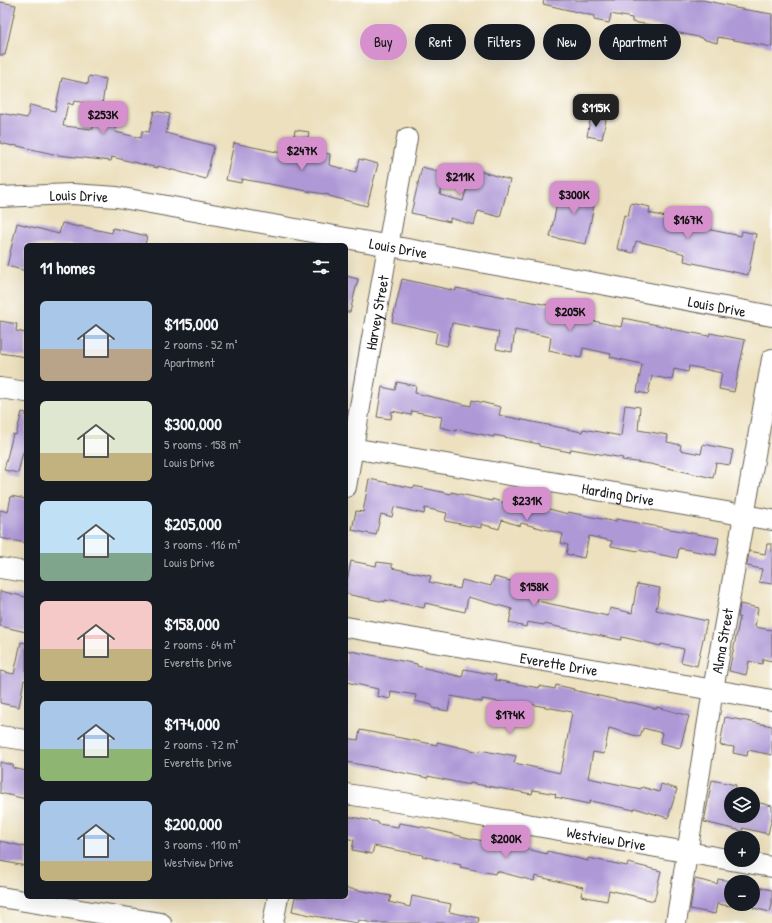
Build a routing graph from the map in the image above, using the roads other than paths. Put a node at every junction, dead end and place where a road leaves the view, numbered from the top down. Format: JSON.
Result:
{"nodes":[{"id":1,"x":407,"y":138,"type":"dead end"},
{"id":2,"x":0,"y":197,"type":"edge"},
{"id":3,"x":388,"y":246,"type":"junction"},
{"id":4,"x":772,"y":316,"type":"edge"},
{"id":5,"x":772,"y":359,"type":"edge"},
{"id":6,"x":0,"y":388,"type":"edge"},
{"id":7,"x":24,"y":392,"type":"edge"},
{"id":8,"x":349,"y":447,"type":"edge"},
{"id":9,"x":348,"y":460,"type":"edge"},
{"id":10,"x":744,"y":515,"type":"junction"},
{"id":11,"x":772,"y":520,"type":"edge"},
{"id":12,"x":0,"y":568,"type":"edge"},
{"id":13,"x":24,"y":572,"type":"edge"},
{"id":14,"x":348,"y":627,"type":"edge"},
{"id":15,"x":714,"y":690,"type":"junction"},
{"id":16,"x":772,"y":700,"type":"edge"},
{"id":17,"x":0,"y":736,"type":"edge"},
{"id":18,"x":24,"y":740,"type":"edge"},
{"id":19,"x":348,"y":794,"type":"edge"},
{"id":20,"x":688,"y":853,"type":"junction"},
{"id":21,"x":772,"y":867,"type":"edge"},
{"id":22,"x":0,"y":897,"type":"edge"},
{"id":23,"x":278,"y":899,"type":"edge"},
{"id":24,"x":161,"y":923,"type":"edge"},
{"id":25,"x":274,"y":923,"type":"edge"},
{"id":26,"x":676,"y":923,"type":"edge"}],
"edges":[{"from":1,"to":3,"type":"street","name":"Harvey Street"},
{"from":2,"to":3,"type":"street","name":"Louis Drive"},
{"from":3,"to":4,"type":"street","name":"Louis Drive"},
{"from":3,"to":8,"type":"street","name":"Harvey Street"},
{"from":5,"to":10,"type":"street","name":"Alma Street"},
{"from":6,"to":7,"type":"street"},
{"from":8,"to":9,"type":"street","name":"Harvey Street"},
{"from":8,"to":10,"type":"street","name":"Harding Drive"},
{"from":10,"to":11,"type":"street","name":"Harding Drive"},
{"from":10,"to":15,"type":"street","name":"Alma Street"},
{"from":12,"to":13,"type":"street"},
{"from":14,"to":15,"type":"street","name":"Everette Drive"},
{"from":15,"to":16,"type":"street","name":"Everette Drive"},
{"from":15,"to":20,"type":"street","name":"Alma Street"},
{"from":17,"to":18,"type":"street"},
{"from":19,"to":20,"type":"street","name":"Westview Drive"},
{"from":20,"to":21,"type":"street","name":"Westview Drive"},
{"from":20,"to":26,"type":"street","name":"Alma Street"},
{"from":22,"to":24,"type":"street"},
{"from":23,"to":25,"type":"street"}]}
